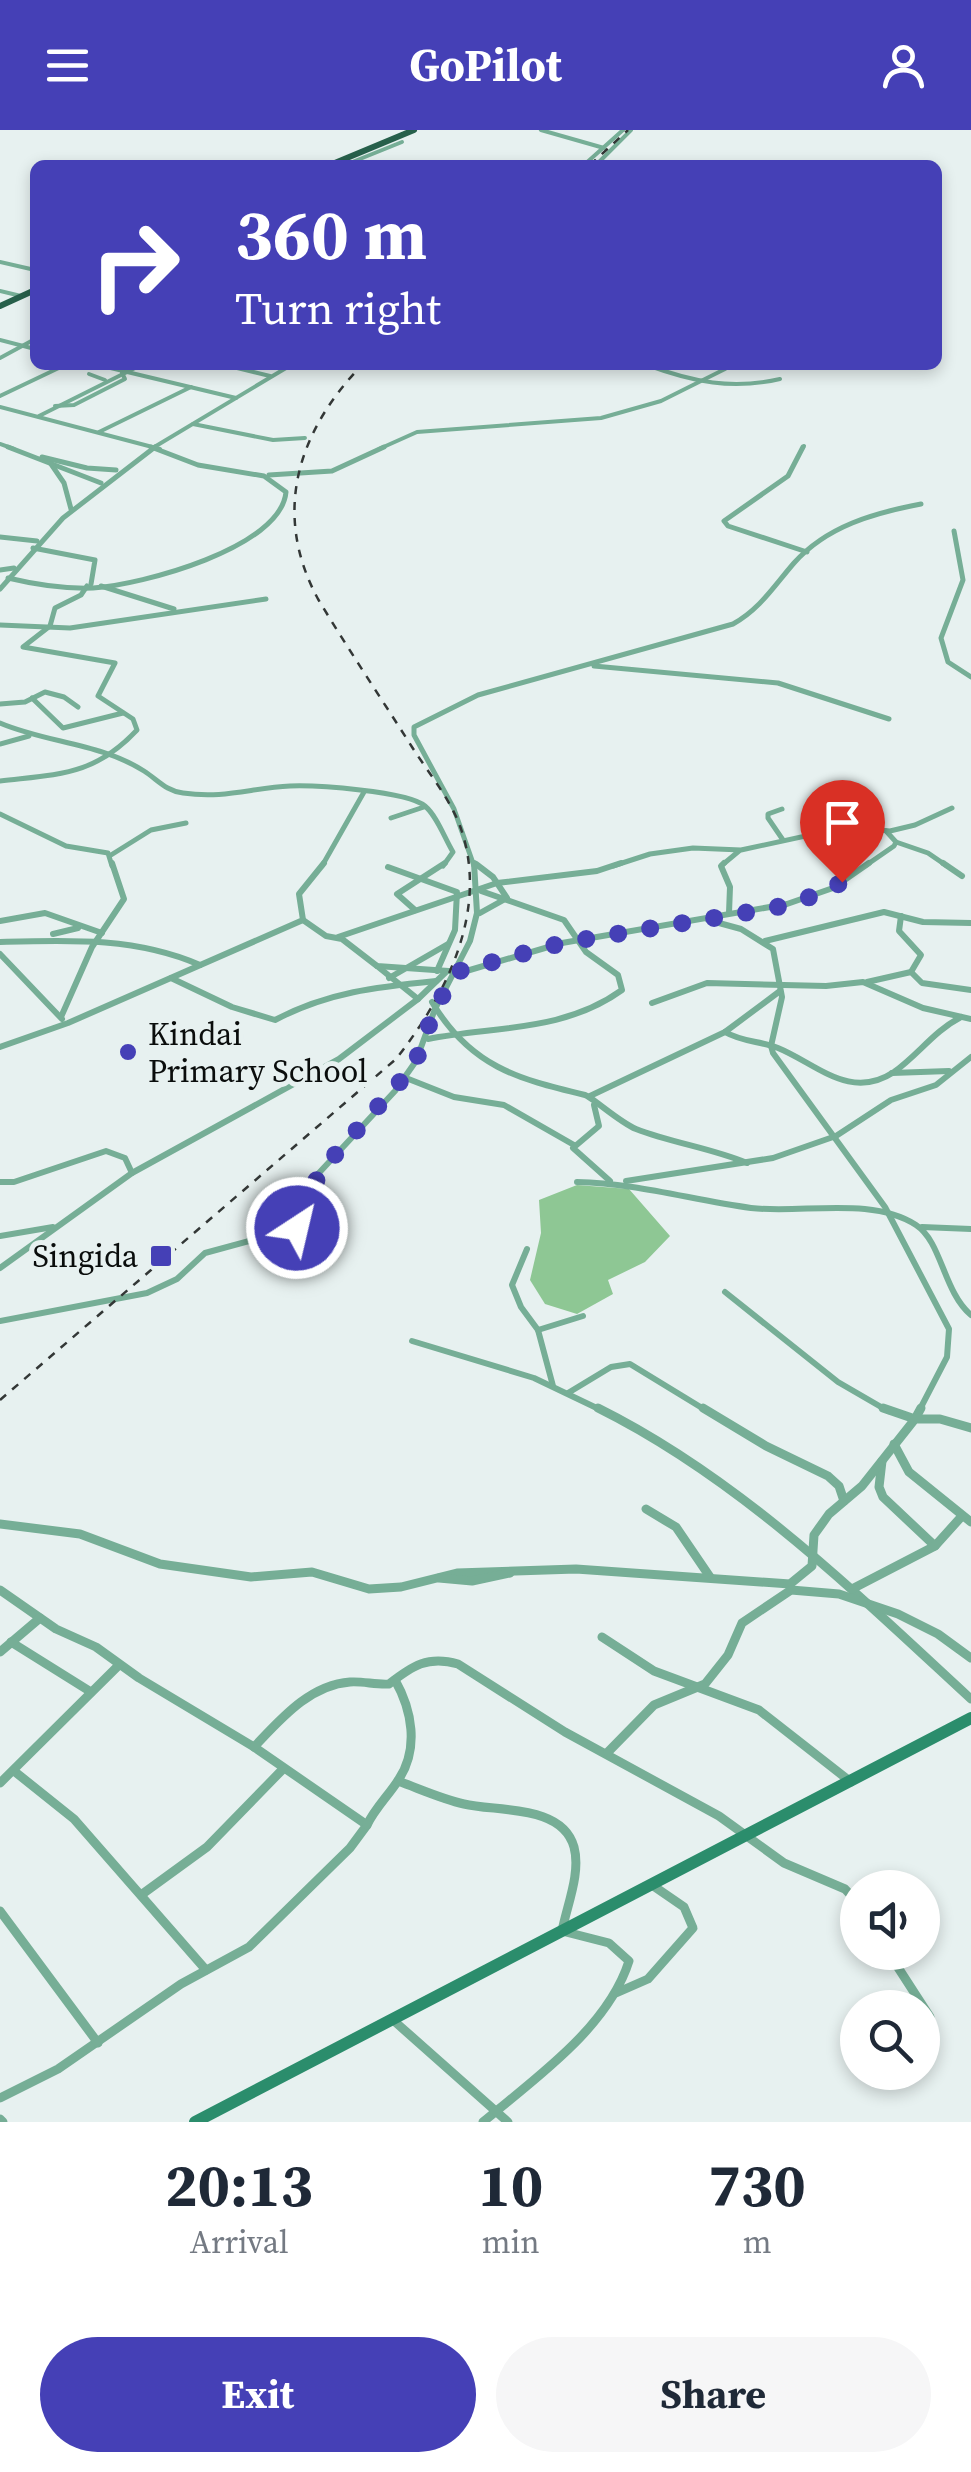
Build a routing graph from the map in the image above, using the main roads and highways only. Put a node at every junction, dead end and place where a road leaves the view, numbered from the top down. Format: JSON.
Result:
{"nodes":[{"id":1,"x":414,"y":130,"type":"edge"},
{"id":2,"x":342,"y":160,"type":"edge"},
{"id":3,"x":30,"y":293,"type":"edge"},
{"id":4,"x":0,"y":306,"type":"edge"},
{"id":5,"x":971,"y":1718,"type":"edge"},
{"id":6,"x":195,"y":2122,"type":"edge"}],
"edges":[{"from":1,"to":2,"type":"highway"},
{"from":3,"to":4,"type":"highway"},
{"from":5,"to":6,"type":"main road"}]}
